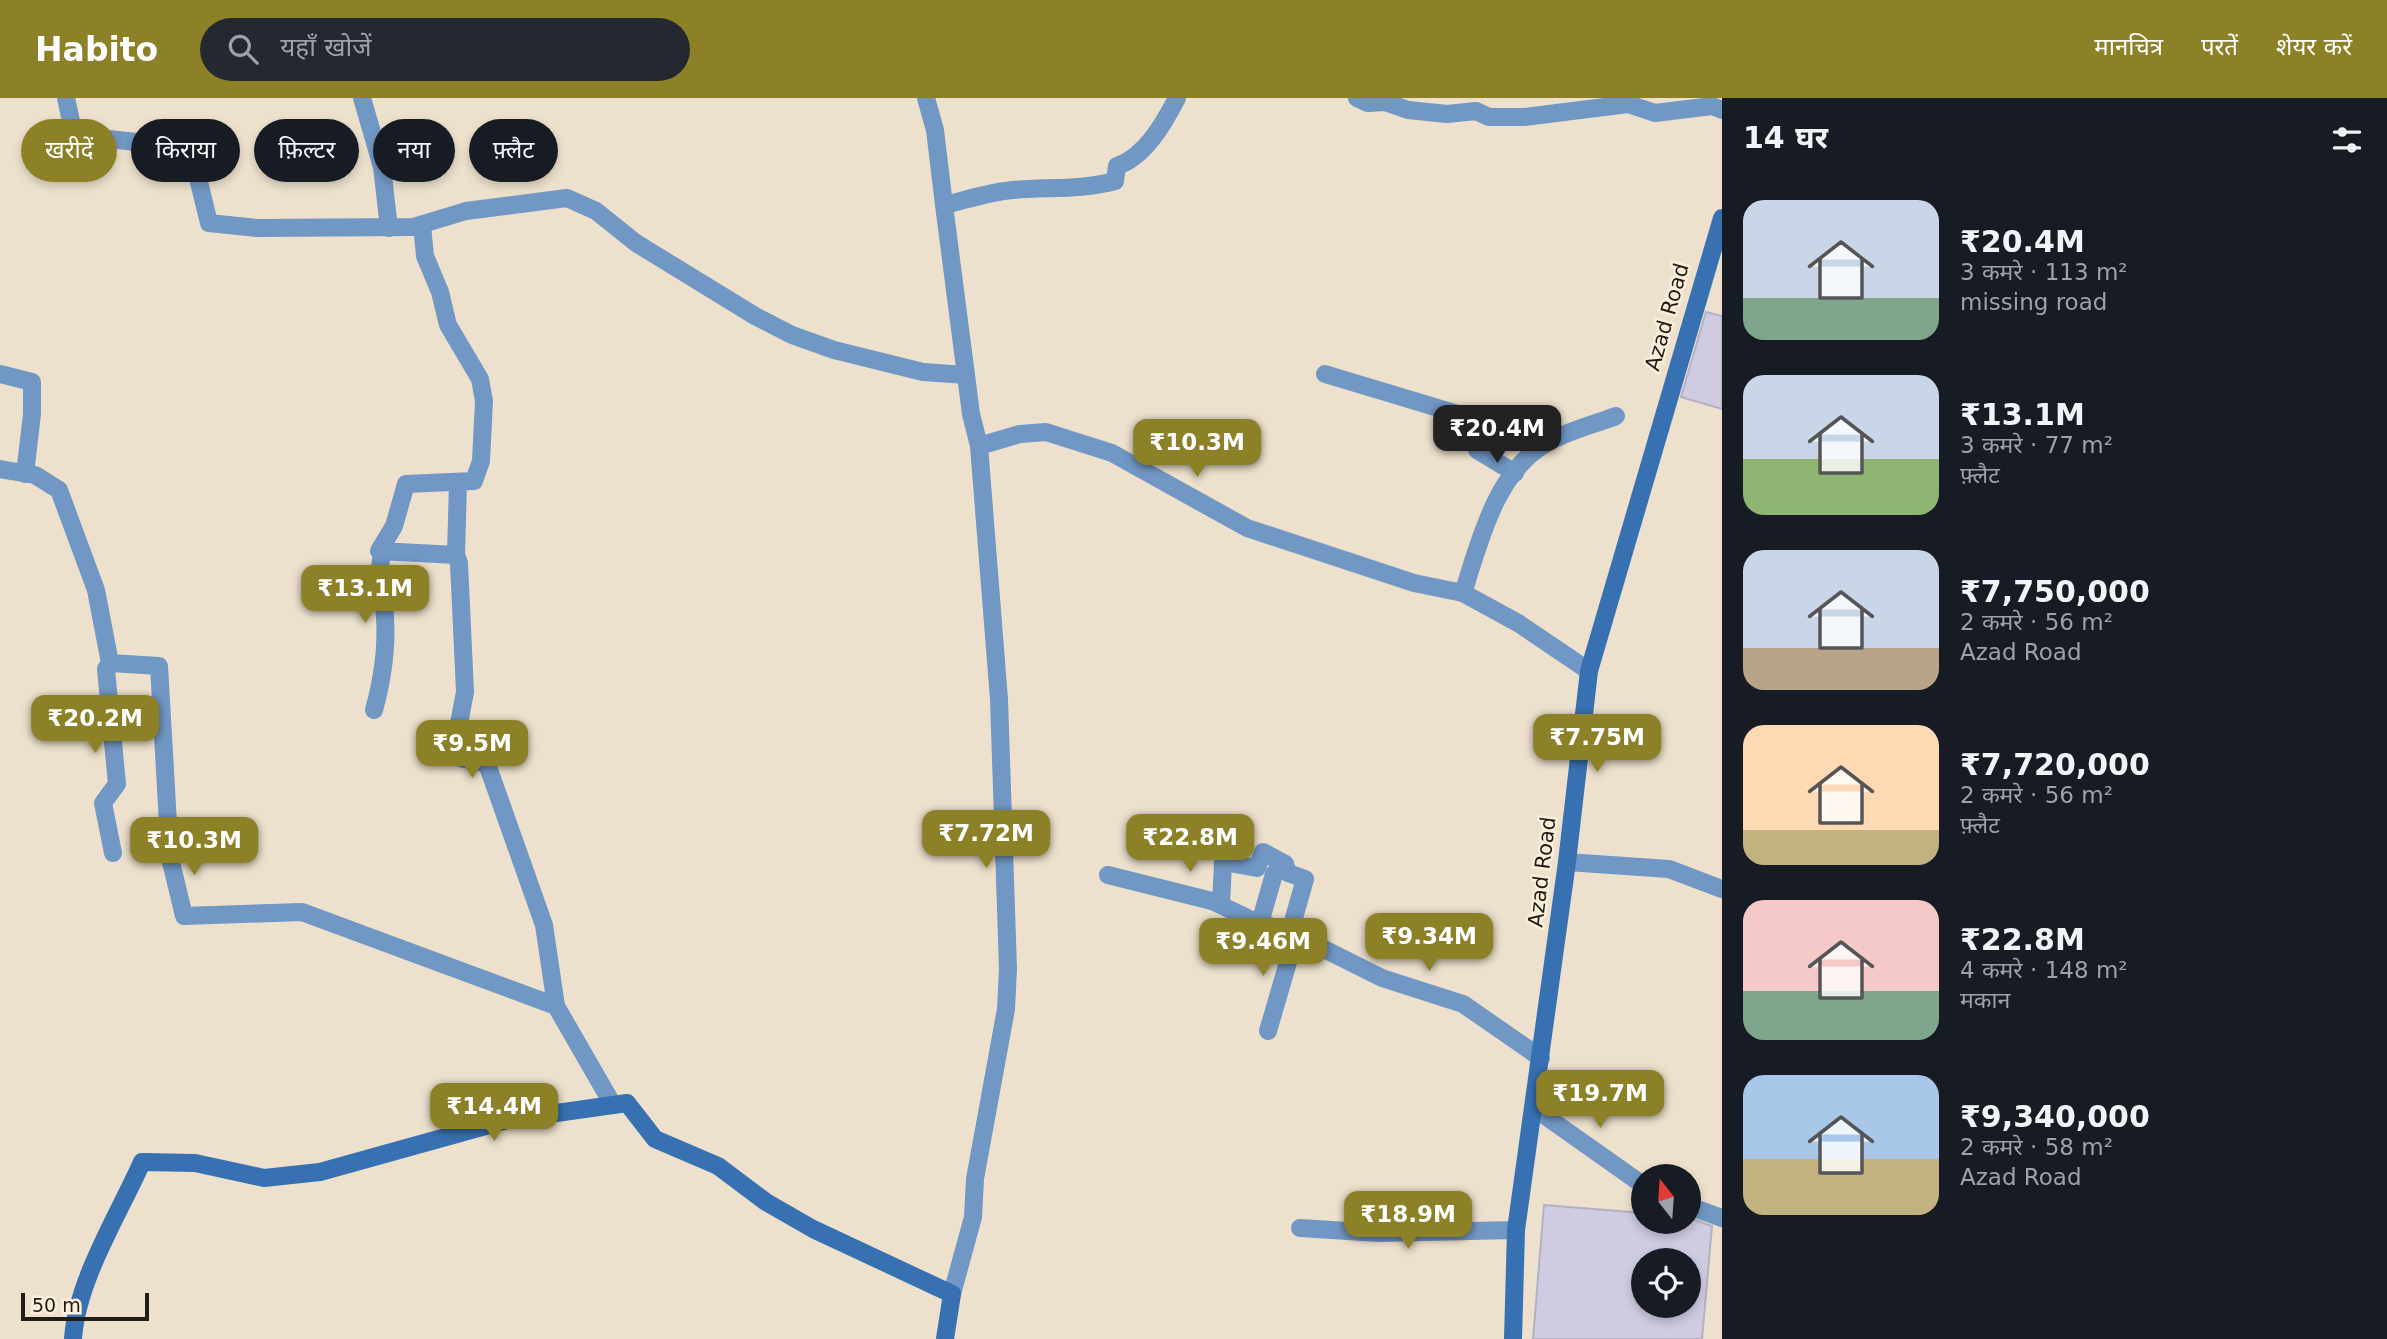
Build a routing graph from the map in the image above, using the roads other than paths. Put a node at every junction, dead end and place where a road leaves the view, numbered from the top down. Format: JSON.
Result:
{"nodes":[{"id":1,"x":65,"y":98,"type":"edge"},
{"id":2,"x":362,"y":98,"type":"edge"},
{"id":3,"x":926,"y":98,"type":"edge"},
{"id":4,"x":1177,"y":98,"type":"edge"},
{"id":5,"x":1357,"y":98,"type":"edge"},
{"id":6,"x":1722,"y":110,"type":"edge"},
{"id":7,"x":944,"y":205,"type":"junction"},
{"id":8,"x":1722,"y":218,"type":"edge"},
{"id":9,"x":422,"y":225,"type":"junction"},
{"id":10,"x":389,"y":228,"type":"junction"},
{"id":11,"x":0,"y":374,"type":"edge"},
{"id":12,"x":1325,"y":374,"type":"dead end"},
{"id":13,"x":967,"y":375,"type":"junction"},
{"id":14,"x":1616,"y":416,"type":"dead end"},
{"id":15,"x":979,"y":446,"type":"junction"},
{"id":16,"x":0,"y":469,"type":"edge"},
{"id":17,"x":1515,"y":473,"type":"junction"},
{"id":18,"x":25,"y":474,"type":"junction"},
{"id":19,"x":458,"y":482,"type":"junction"},
{"id":20,"x":383,"y":551,"type":"junction"},
{"id":21,"x":456,"y":555,"type":"junction"},
{"id":22,"x":1463,"y":593,"type":"junction"},
{"id":23,"x":110,"y":663,"type":"junction"},
{"id":24,"x":1588,"y":671,"type":"junction"},
{"id":25,"x":374,"y":710,"type":"dead end"},
{"id":26,"x":113,"y":853,"type":"dead end"},
{"id":27,"x":1567,"y":862,"type":"junction"},
{"id":28,"x":1285,"y":864,"type":"junction"},
{"id":29,"x":1108,"y":875,"type":"dead end"},
{"id":30,"x":1722,"y":888,"type":"edge"},
{"id":31,"x":1221,"y":905,"type":"junction"},
{"id":32,"x":1260,"y":923,"type":"junction"},
{"id":33,"x":1293,"y":934,"type":"junction"},
{"id":34,"x":556,"y":1006,"type":"junction"},
{"id":35,"x":1268,"y":1031,"type":"dead end"},
{"id":36,"x":1541,"y":1058,"type":"junction"},
{"id":37,"x":613,"y":1105,"type":"junction"},
{"id":38,"x":1534,"y":1108,"type":"junction"},
{"id":39,"x":1631,"y":1177,"type":"edge"},
{"id":40,"x":1701,"y":1210,"type":"edge"},
{"id":41,"x":1722,"y":1218,"type":"edge"},
{"id":42,"x":1300,"y":1228,"type":"dead end"},
{"id":43,"x":1516,"y":1230,"type":"junction"},
{"id":44,"x":952,"y":1294,"type":"junction"},
{"id":45,"x":73,"y":1339,"type":"edge"},
{"id":46,"x":945,"y":1339,"type":"edge"},
{"id":47,"x":1513,"y":1339,"type":"edge"}],
"edges":[{"from":1,"to":10,"type":"street"},
{"from":2,"to":10,"type":"street"},
{"from":3,"to":7,"type":"street"},
{"from":4,"to":7,"type":"street"},
{"from":5,"to":6,"type":"street"},
{"from":7,"to":13,"type":"street"},
{"from":8,"to":24,"type":"main road","name":"Azad Road"},
{"from":9,"to":10,"type":"street"},
{"from":9,"to":13,"type":"street"},
{"from":9,"to":19,"type":"street"},
{"from":11,"to":18,"type":"street"},
{"from":12,"to":17,"type":"street"},
{"from":13,"to":15,"type":"street"},
{"from":14,"to":17,"type":"street"},
{"from":15,"to":22,"type":"street"},
{"from":15,"to":44,"type":"street"},
{"from":16,"to":18,"type":"street"},
{"from":17,"to":22,"type":"street"},
{"from":18,"to":23,"type":"street"},
{"from":19,"to":20,"type":"street"},
{"from":19,"to":21,"type":"street"},
{"from":20,"to":21,"type":"street"},
{"from":20,"to":25,"type":"street"},
{"from":21,"to":34,"type":"street"},
{"from":22,"to":24,"type":"street"},
{"from":23,"to":26,"type":"street"},
{"from":23,"to":34,"type":"street"},
{"from":24,"to":27,"type":"main road","name":"Azad Road"},
{"from":27,"to":30,"type":"street"},
{"from":27,"to":36,"type":"main road","name":"Azad Road"},
{"from":28,"to":31,"type":"street"},
{"from":28,"to":32,"type":"street"},
{"from":28,"to":33,"type":"street"},
{"from":29,"to":31,"type":"street"},
{"from":31,"to":32,"type":"street"},
{"from":32,"to":33,"type":"street"},
{"from":33,"to":35,"type":"street"},
{"from":33,"to":36,"type":"street"},
{"from":34,"to":37,"type":"street"},
{"from":36,"to":38,"type":"main road","name":"Azad Road"},
{"from":37,"to":44,"type":"main road"},
{"from":37,"to":45,"type":"main road"},
{"from":38,"to":39,"type":"street"},
{"from":38,"to":43,"type":"main road","name":"Azad Road"},
{"from":40,"to":41,"type":"street"},
{"from":42,"to":43,"type":"street"},
{"from":43,"to":47,"type":"main road","name":"Azad Road"},
{"from":44,"to":46,"type":"main road"}]}
